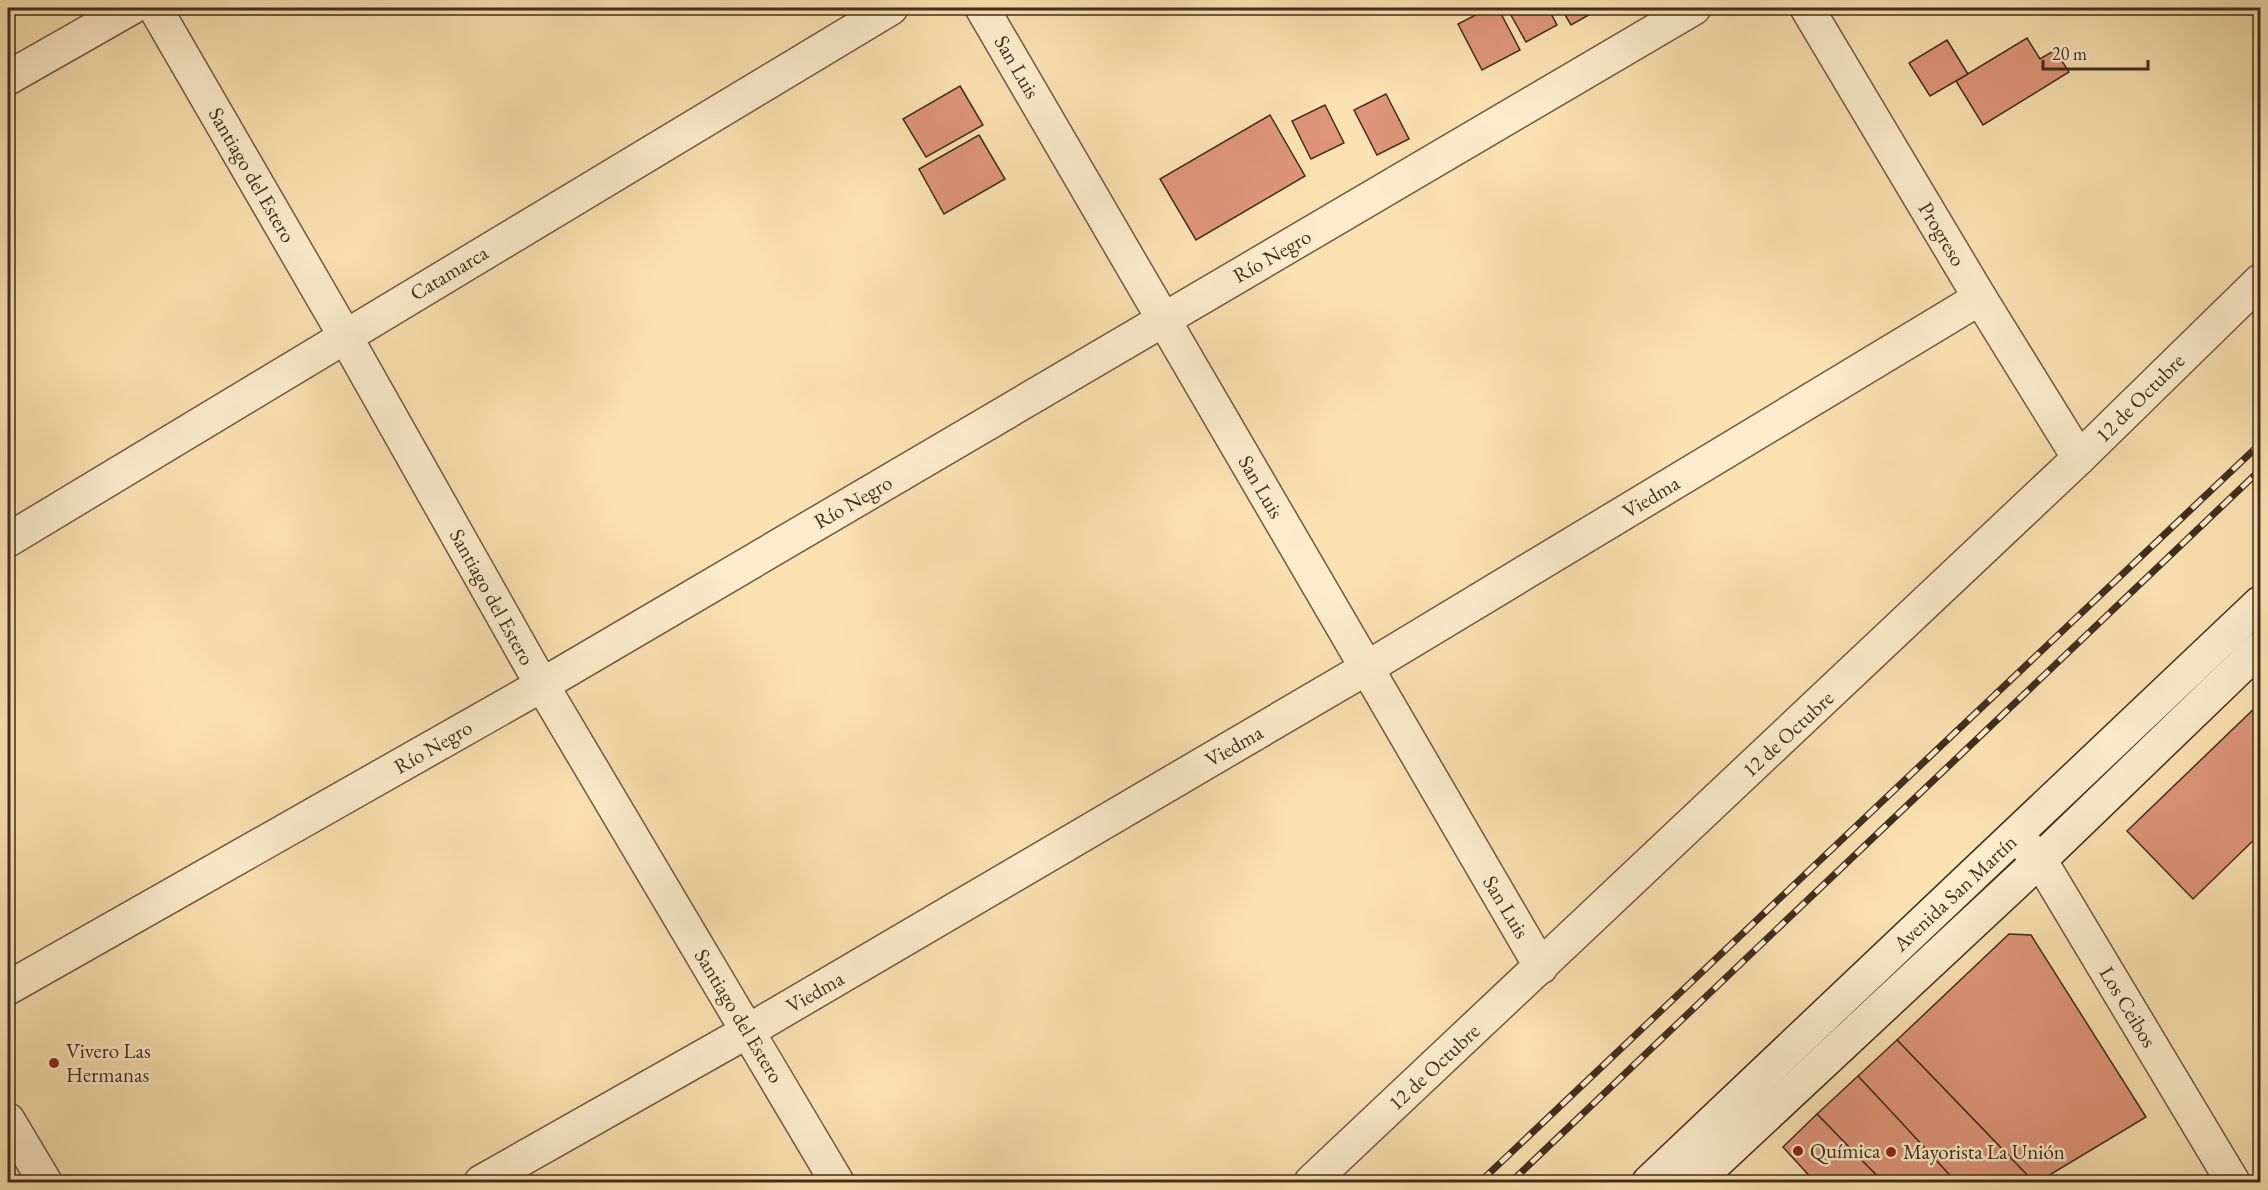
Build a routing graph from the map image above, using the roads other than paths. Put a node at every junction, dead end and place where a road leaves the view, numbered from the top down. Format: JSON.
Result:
{"nodes":[{"id":1,"x":131,"y":8,"type":"edge"},
{"id":2,"x":155,"y":8,"type":"edge"},
{"id":3,"x":891,"y":8,"type":"edge"},
{"id":4,"x":981,"y":8,"type":"edge"},
{"id":5,"x":1694,"y":8,"type":"edge"},
{"id":6,"x":1807,"y":8,"type":"edge"},
{"id":7,"x":8,"y":78,"type":"edge"},
{"id":8,"x":2260,"y":280,"type":"edge"},
{"id":9,"x":1980,"y":298,"type":"junction"},
{"id":10,"x":1165,"y":319,"type":"junction"},
{"id":11,"x":345,"y":336,"type":"junction"},
{"id":12,"x":2079,"y":458,"type":"junction"},
{"id":13,"x":8,"y":540,"type":"edge"},
{"id":14,"x":2260,"y":603,"type":"edge"},
{"id":15,"x":2260,"y":648,"type":"edge"},
{"id":16,"x":1365,"y":669,"type":"junction"},
{"id":17,"x":542,"y":685,"type":"junction"},
{"id":18,"x":2016,"y":836,"type":"junction"},
{"id":19,"x":2040,"y":860,"type":"junction"},
{"id":20,"x":1541,"y":967,"type":"junction"},
{"id":21,"x":8,"y":988,"type":"edge"},
{"id":22,"x":748,"y":1031,"type":"junction"},
{"id":23,"x":8,"y":1120,"type":"edge"},
{"id":24,"x":1678,"y":1154,"type":"junction"},
{"id":25,"x":45,"y":1182,"type":"edge"},
{"id":26,"x":481,"y":1182,"type":"edge"},
{"id":27,"x":837,"y":1182,"type":"edge"},
{"id":28,"x":1311,"y":1182,"type":"edge"},
{"id":29,"x":1649,"y":1182,"type":"edge"},
{"id":30,"x":1698,"y":1182,"type":"edge"},
{"id":31,"x":2233,"y":1182,"type":"edge"}],
"edges":[{"from":1,"to":7,"type":"street"},
{"from":2,"to":11,"type":"street","name":"Santiago del Estero"},
{"from":3,"to":11,"type":"street","name":"Catamarca"},
{"from":4,"to":10,"type":"street","name":"San Luis"},
{"from":5,"to":10,"type":"street","name":"Río Negro"},
{"from":6,"to":9,"type":"street","name":"Progreso"},
{"from":8,"to":12,"type":"street","name":"12 de Octubre"},
{"from":9,"to":12,"type":"street","name":"Progreso"},
{"from":9,"to":16,"type":"street","name":"Viedma"},
{"from":10,"to":16,"type":"street","name":"San Luis"},
{"from":10,"to":17,"type":"street","name":"Río Negro"},
{"from":11,"to":13,"type":"street","name":"Catamarca"},
{"from":11,"to":17,"type":"street","name":"Santiago del Estero"},
{"from":12,"to":20,"type":"street","name":"12 de Octubre"},
{"from":14,"to":18,"type":"street","name":"Avenida San Martín"},
{"from":15,"to":19,"type":"street","name":"Avenida San Martín"},
{"from":16,"to":20,"type":"street","name":"San Luis"},
{"from":16,"to":22,"type":"street","name":"Viedma"},
{"from":17,"to":21,"type":"street","name":"Río Negro"},
{"from":17,"to":22,"type":"street","name":"Santiago del Estero"},
{"from":18,"to":19,"type":"street","name":"Los Ceibos"},
{"from":18,"to":24,"type":"street","name":"Avenida San Martín"},
{"from":19,"to":30,"type":"street","name":"Avenida San Martín"},
{"from":19,"to":31,"type":"street","name":"Los Ceibos"},
{"from":20,"to":28,"type":"street","name":"12 de Octubre"},
{"from":22,"to":26,"type":"street","name":"Viedma"},
{"from":22,"to":27,"type":"street","name":"Santiago del Estero"},
{"from":23,"to":25,"type":"street"},
{"from":24,"to":29,"type":"street","name":"Avenida San Martín"},
{"from":24,"to":30,"type":"street"}]}
